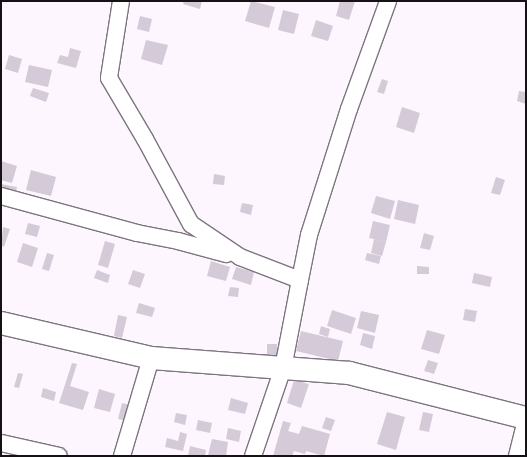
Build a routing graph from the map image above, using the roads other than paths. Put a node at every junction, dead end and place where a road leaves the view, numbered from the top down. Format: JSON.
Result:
{"nodes":[{"id":1,"x":121,"y":1,"type":"edge"},
{"id":2,"x":388,"y":1,"type":"edge"},
{"id":3,"x":1,"y":196,"type":"edge"},
{"id":4,"x":240,"y":257,"type":"junction"},
{"id":5,"x":300,"y":280,"type":"junction"},
{"id":6,"x":1,"y":323,"type":"edge"},
{"id":7,"x":151,"y":358,"type":"junction"},
{"id":8,"x":283,"y":368,"type":"junction"},
{"id":9,"x":526,"y":419,"type":"edge"},
{"id":10,"x":1,"y":443,"type":"edge"},
{"id":11,"x":58,"y":456,"type":"edge"},
{"id":12,"x":122,"y":456,"type":"edge"},
{"id":13,"x":253,"y":456,"type":"edge"},
{"id":14,"x":517,"y":456,"type":"edge"}],
"edges":[{"from":1,"to":4,"type":"street"},
{"from":2,"to":5,"type":"street"},
{"from":3,"to":4,"type":"street"},
{"from":4,"to":5,"type":"street"},
{"from":5,"to":8,"type":"street"},
{"from":6,"to":7,"type":"street"},
{"from":7,"to":8,"type":"street"},
{"from":7,"to":12,"type":"street"},
{"from":8,"to":9,"type":"street"},
{"from":8,"to":13,"type":"street"},
{"from":9,"to":14,"type":"street"},
{"from":10,"to":11,"type":"street"}]}
